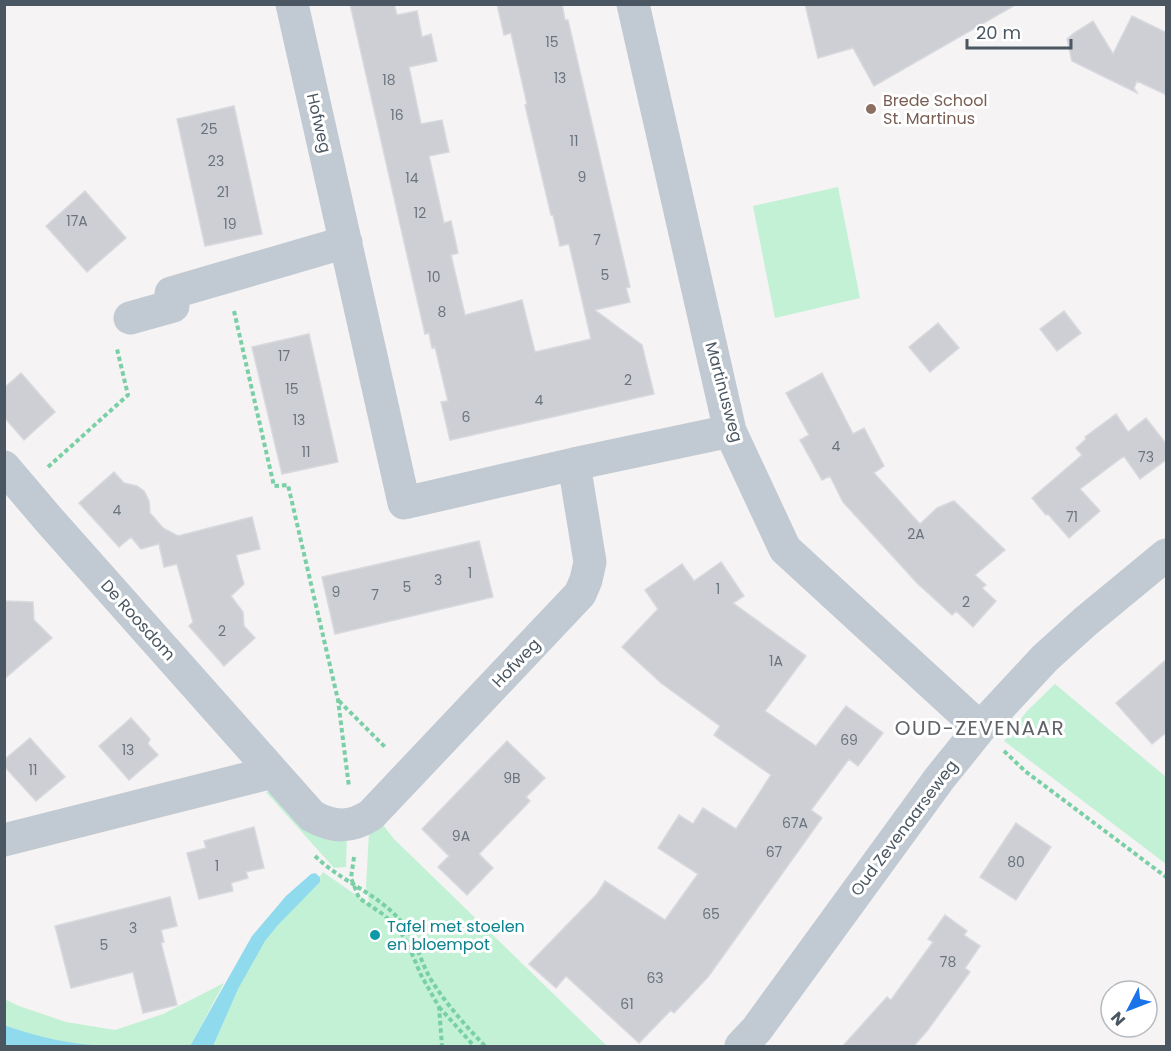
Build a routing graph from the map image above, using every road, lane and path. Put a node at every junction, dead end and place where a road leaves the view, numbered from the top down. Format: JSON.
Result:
{"nodes":[{"id":1,"x":292,"y":4,"type":"edge"},
{"id":2,"x":633,"y":4,"type":"edge"},
{"id":3,"x":346,"y":242,"type":"junction"},
{"id":4,"x":227,"y":278,"type":"junction"},
{"id":5,"x":130,"y":318,"type":"joint"},
{"id":6,"x":730,"y":431,"type":"junction"},
{"id":7,"x":574,"y":464,"type":"junction"},
{"id":8,"x":14,"y":478,"type":"edge"},
{"id":9,"x":1167,"y":555,"type":"edge"},
{"id":10,"x":338,"y":700,"type":"junction"},
{"id":11,"x":980,"y":728,"type":"junction"},
{"id":12,"x":273,"y":772,"type":"junction"},
{"id":13,"x":411,"y":773,"type":"junction"},
{"id":14,"x":357,"y":824,"type":"junction"},
{"id":15,"x":4,"y":840,"type":"edge"},
{"id":16,"x":1167,"y":877,"type":"edge"},
{"id":17,"x":439,"y":1007,"type":"junction"},
{"id":18,"x":442,"y":1047,"type":"edge"},
{"id":19,"x":474,"y":1047,"type":"edge"},
{"id":20,"x":485,"y":1047,"type":"edge"},
{"id":21,"x":741,"y":1047,"type":"edge"}],
"edges":[{"from":1,"to":3,"type":"street","name":"Hofweg"},
{"from":2,"to":6,"type":"street","name":"Martinusweg"},
{"from":3,"to":4,"type":"street"},
{"from":3,"to":7,"type":"street","name":"Hofweg"},
{"from":4,"to":5,"type":"street"},
{"from":4,"to":10,"type":"path"},
{"from":5,"to":8,"type":"path"},
{"from":6,"to":7,"type":"street","name":"Hofweg"},
{"from":6,"to":11,"type":"street","name":"Martinusweg"},
{"from":7,"to":13,"type":"street","name":"Hofweg"},
{"from":8,"to":12,"type":"street","name":"De Roosdom"},
{"from":9,"to":11,"type":"street","name":"Oud Zevenaarseweg"},
{"from":10,"to":13,"type":"path"},
{"from":10,"to":14,"type":"path"},
{"from":11,"to":16,"type":"path"},
{"from":11,"to":21,"type":"street","name":"Oud Zevenaarseweg"},
{"from":12,"to":14,"type":"street","name":"De Roosdom"},
{"from":12,"to":15,"type":"street"},
{"from":13,"to":14,"type":"street","name":"Hofweg"},
{"from":17,"to":18,"type":"path"},
{"from":17,"to":19,"type":"path"},
{"from":17,"to":20,"type":"path"}]}
